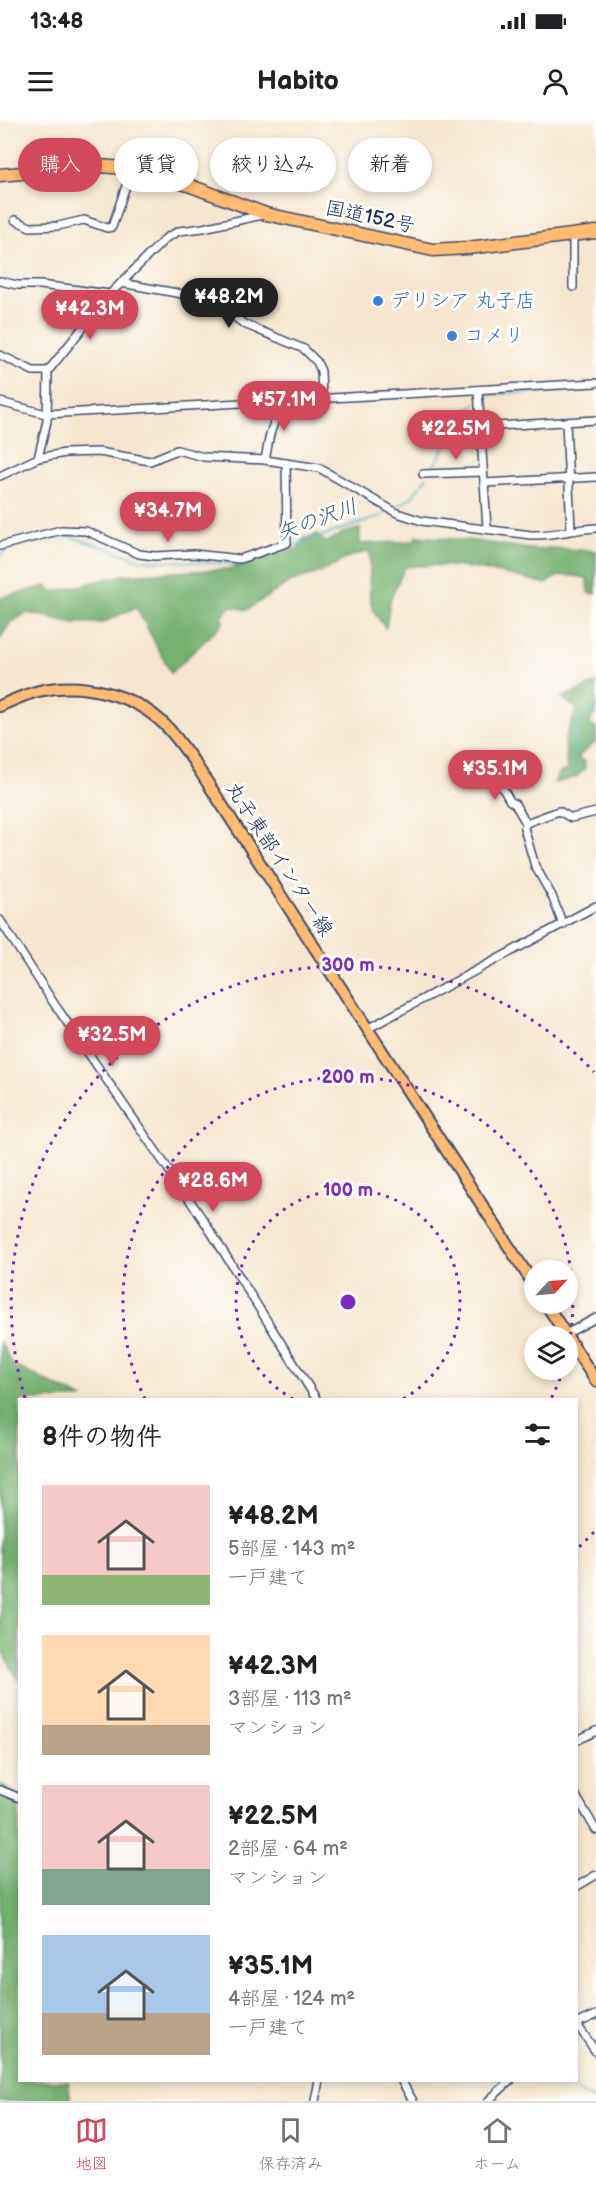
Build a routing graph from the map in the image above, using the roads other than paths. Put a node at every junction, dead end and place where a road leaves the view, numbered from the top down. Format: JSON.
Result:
{"nodes":[{"id":1,"x":114,"y":167,"type":"edge"},
{"id":2,"x":0,"y":176,"type":"edge"},
{"id":3,"x":198,"y":189,"type":"edge"},
{"id":4,"x":124,"y":192,"type":"edge"},
{"id":5,"x":266,"y":214,"type":"junction"},
{"id":6,"x":15,"y":220,"type":"dead end"},
{"id":7,"x":596,"y":232,"type":"edge"},
{"id":8,"x":573,"y":234,"type":"junction"},
{"id":9,"x":0,"y":281,"type":"edge"},
{"id":10,"x":121,"y":283,"type":"junction"},
{"id":11,"x":573,"y":287,"type":"dead end"},
{"id":12,"x":110,"y":294,"type":"junction"},
{"id":13,"x":0,"y":355,"type":"edge"},
{"id":14,"x":48,"y":371,"type":"junction"},
{"id":15,"x":596,"y":383,"type":"edge"},
{"id":16,"x":478,"y":390,"type":"junction"},
{"id":17,"x":322,"y":398,"type":"junction"},
{"id":18,"x":282,"y":399,"type":"junction"},
{"id":19,"x":0,"y":402,"type":"edge"},
{"id":20,"x":46,"y":414,"type":"junction"},
{"id":21,"x":596,"y":420,"type":"edge"},
{"id":22,"x":566,"y":422,"type":"junction"},
{"id":23,"x":480,"y":427,"type":"junction"},
{"id":24,"x":38,"y":458,"type":"junction"},
{"id":25,"x":265,"y":460,"type":"junction"},
{"id":26,"x":286,"y":464,"type":"junction"},
{"id":27,"x":482,"y":472,"type":"junction"},
{"id":28,"x":426,"y":474,"type":"dead end"},
{"id":29,"x":0,"y":476,"type":"edge"},
{"id":30,"x":596,"y":477,"type":"edge"},
{"id":31,"x":569,"y":478,"type":"junction"},
{"id":32,"x":484,"y":483,"type":"junction"},
{"id":33,"x":487,"y":528,"type":"junction"},
{"id":34,"x":596,"y":528,"type":"edge"},
{"id":35,"x":572,"y":530,"type":"junction"},
{"id":36,"x":0,"y":546,"type":"edge"},
{"id":37,"x":0,"y":706,"type":"edge"},
{"id":38,"x":489,"y":764,"type":"dead end"},
{"id":39,"x":596,"y":812,"type":"edge"},
{"id":40,"x":526,"y":823,"type":"junction"},
{"id":41,"x":596,"y":906,"type":"edge"},
{"id":42,"x":0,"y":920,"type":"edge"},
{"id":43,"x":563,"y":925,"type":"junction"},
{"id":44,"x":367,"y":1029,"type":"junction"},
{"id":45,"x":524,"y":1270,"type":"edge"},
{"id":46,"x":596,"y":1318,"type":"edge"},
{"id":47,"x":578,"y":1328,"type":"edge"},
{"id":48,"x":578,"y":1353,"type":"edge"},
{"id":49,"x":596,"y":1381,"type":"edge"},
{"id":50,"x":316,"y":1398,"type":"edge"},
{"id":51,"x":596,"y":1731,"type":"edge"},
{"id":52,"x":578,"y":1740,"type":"edge"},
{"id":53,"x":0,"y":1790,"type":"edge"},
{"id":54,"x":18,"y":1797,"type":"edge"},
{"id":55,"x":578,"y":1799,"type":"edge"},
{"id":56,"x":596,"y":1830,"type":"edge"},
{"id":57,"x":596,"y":1875,"type":"edge"},
{"id":58,"x":578,"y":1886,"type":"edge"},
{"id":59,"x":596,"y":2015,"type":"edge"},
{"id":60,"x":578,"y":2023,"type":"edge"},
{"id":61,"x":578,"y":2027,"type":"edge"},
{"id":62,"x":596,"y":2052,"type":"edge"},
{"id":63,"x":319,"y":2082,"type":"edge"},
{"id":64,"x":402,"y":2082,"type":"edge"},
{"id":65,"x":509,"y":2082,"type":"edge"},
{"id":66,"x":315,"y":2101,"type":"edge"},
{"id":67,"x":413,"y":2101,"type":"edge"},
{"id":68,"x":488,"y":2101,"type":"edge"}],
"edges":[{"from":1,"to":2,"type":"highway","name":"国道152号"},
{"from":3,"to":5,"type":"highway","name":"国道152号"},
{"from":4,"to":6,"type":"street"},
{"from":5,"to":8,"type":"highway","name":"国道152号"},
{"from":5,"to":10,"type":"street"},
{"from":7,"to":8,"type":"highway","name":"国道152号"},
{"from":8,"to":11,"type":"street"},
{"from":9,"to":12,"type":"street"},
{"from":10,"to":12,"type":"street"},
{"from":10,"to":17,"type":"street"},
{"from":12,"to":14,"type":"street"},
{"from":13,"to":14,"type":"street"},
{"from":14,"to":20,"type":"street"},
{"from":15,"to":16,"type":"street"},
{"from":16,"to":17,"type":"street"},
{"from":16,"to":23,"type":"street"},
{"from":17,"to":18,"type":"street"},
{"from":18,"to":20,"type":"street"},
{"from":18,"to":25,"type":"street"},
{"from":19,"to":20,"type":"street"},
{"from":20,"to":24,"type":"street"},
{"from":21,"to":22,"type":"street"},
{"from":22,"to":23,"type":"street"},
{"from":22,"to":31,"type":"street"},
{"from":23,"to":27,"type":"street"},
{"from":24,"to":25,"type":"street"},
{"from":24,"to":29,"type":"street"},
{"from":25,"to":26,"type":"street"},
{"from":26,"to":33,"type":"street"},
{"from":26,"to":36,"type":"street"},
{"from":27,"to":28,"type":"street"},
{"from":27,"to":32,"type":"street"},
{"from":30,"to":31,"type":"street"},
{"from":31,"to":32,"type":"street"},
{"from":31,"to":35,"type":"street"},
{"from":32,"to":33,"type":"street"},
{"from":33,"to":35,"type":"street"},
{"from":34,"to":35,"type":"street"},
{"from":37,"to":44,"type":"main road","name":"丸子東部インター線"},
{"from":38,"to":40,"type":"street"},
{"from":39,"to":40,"type":"street"},
{"from":40,"to":43,"type":"street"},
{"from":41,"to":43,"type":"street"},
{"from":42,"to":50,"type":"street"},
{"from":43,"to":44,"type":"street"},
{"from":44,"to":45,"type":"main road","name":"丸子東部インター線"},
{"from":46,"to":47,"type":"street"},
{"from":48,"to":49,"type":"main road"},
{"from":51,"to":52,"type":"street"},
{"from":53,"to":54,"type":"street"},
{"from":55,"to":56,"type":"street"},
{"from":57,"to":58,"type":"street"},
{"from":59,"to":60,"type":"street"},
{"from":61,"to":62,"type":"street"},
{"from":63,"to":66,"type":"street"},
{"from":64,"to":67,"type":"street"},
{"from":65,"to":68,"type":"street"}]}
